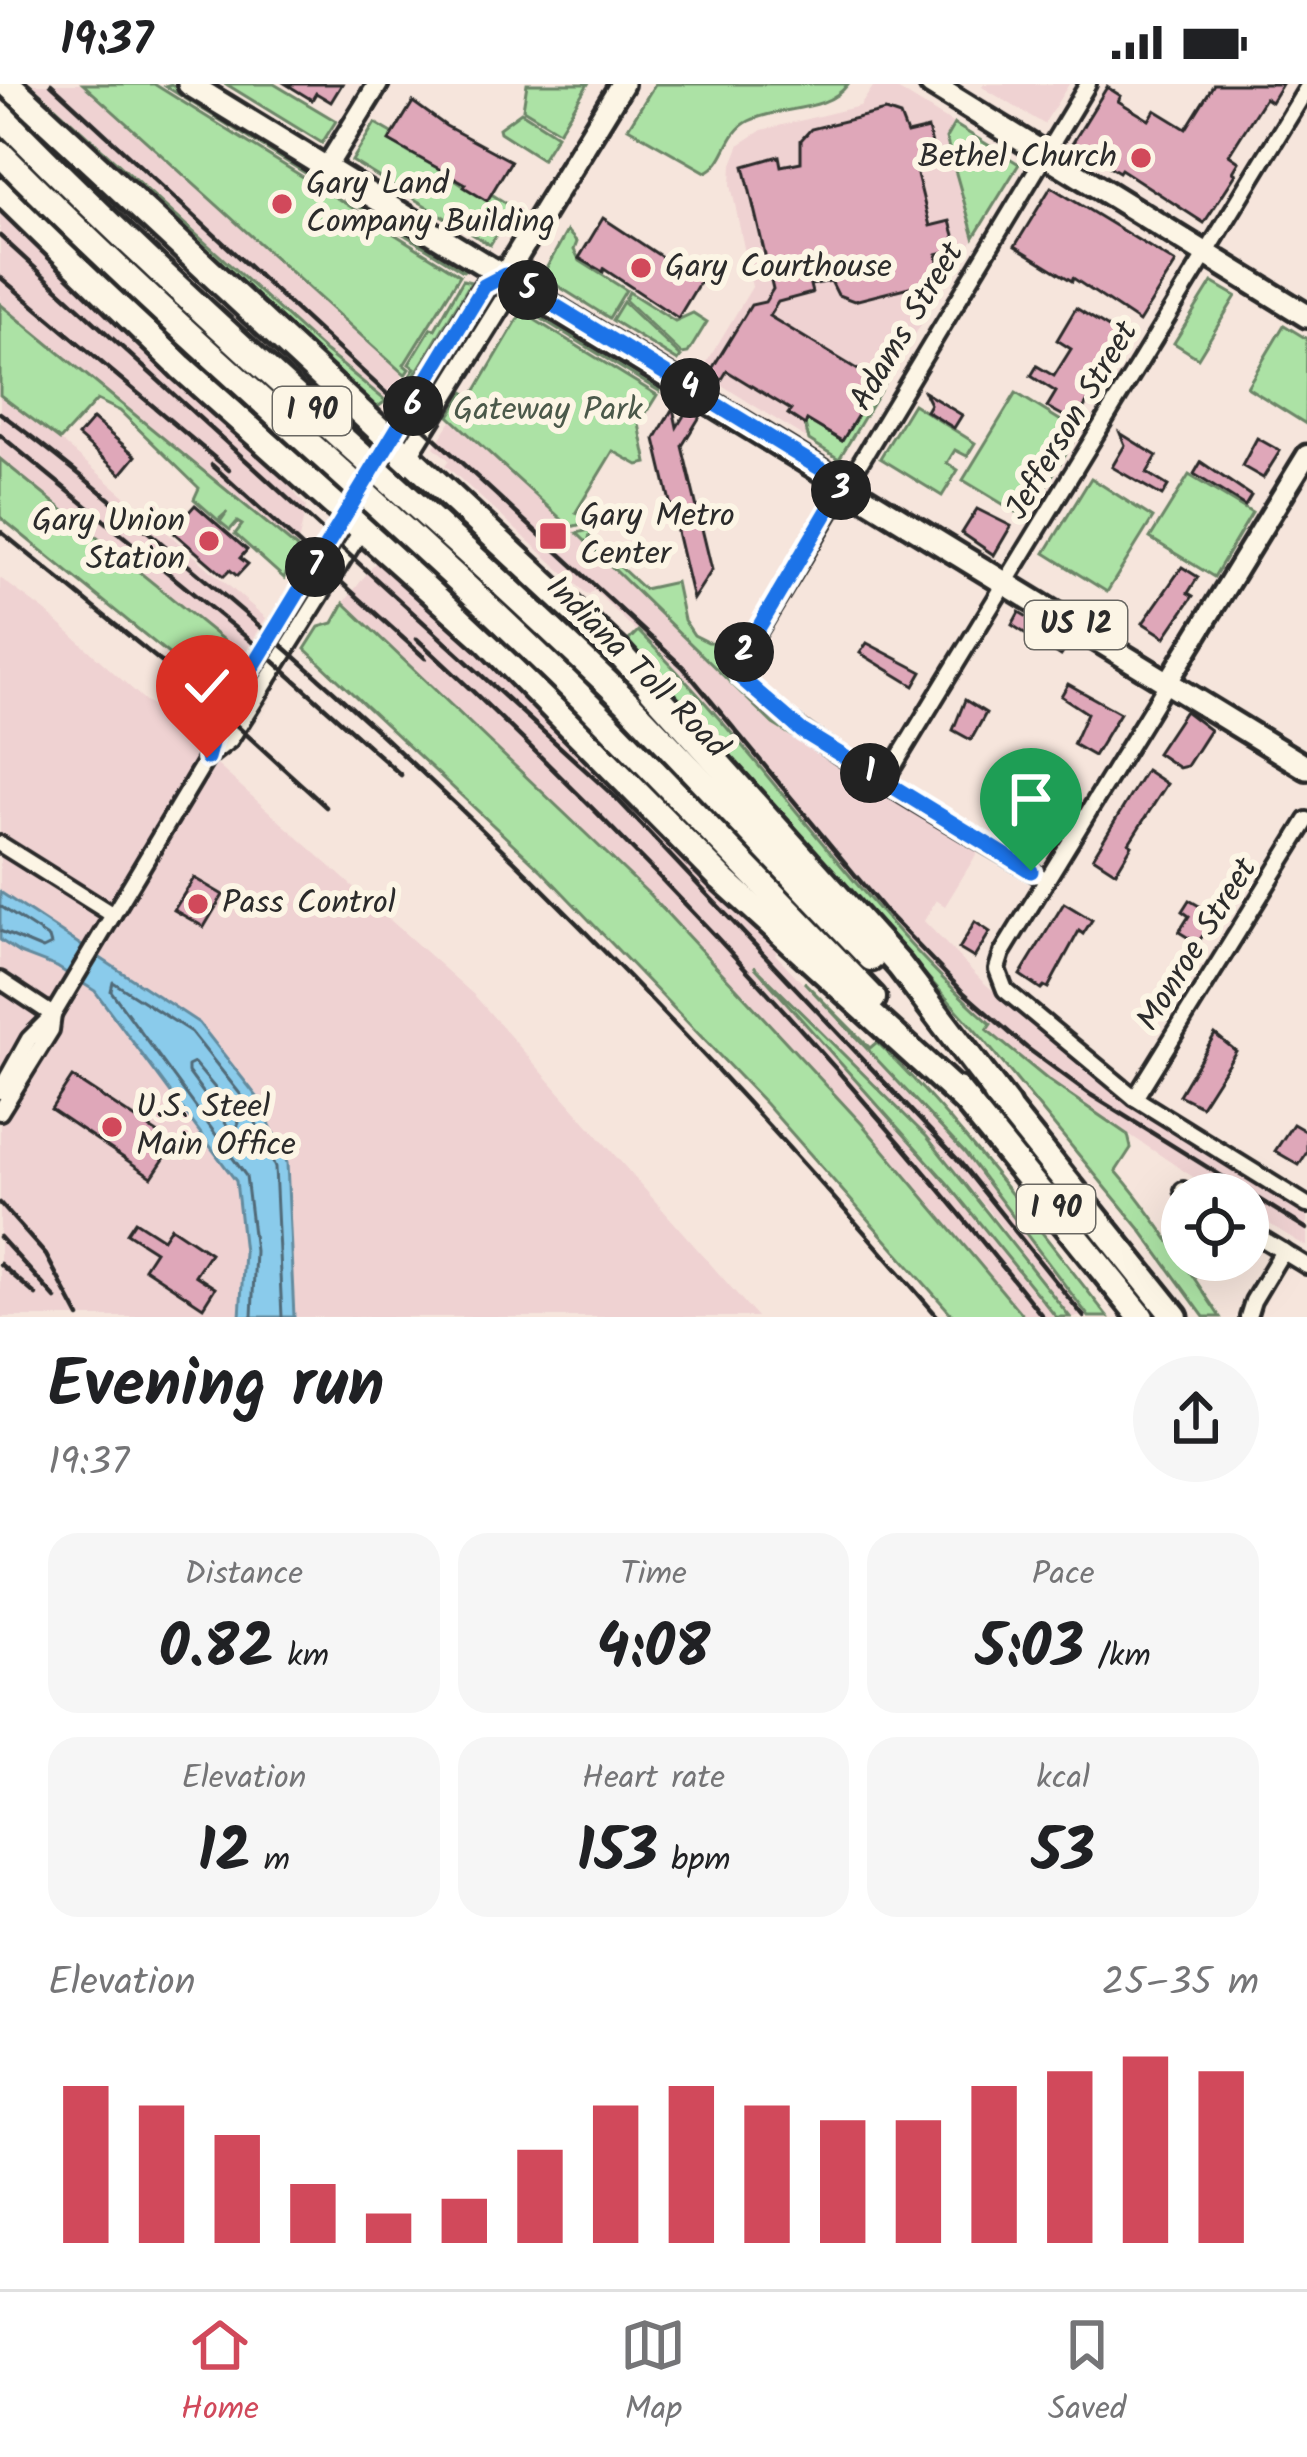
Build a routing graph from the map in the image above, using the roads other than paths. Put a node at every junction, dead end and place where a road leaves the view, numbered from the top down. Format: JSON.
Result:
{"nodes":[{"id":1,"x":8,"y":84,"type":"edge"},
{"id":2,"x":189,"y":84,"type":"edge"},
{"id":3,"x":378,"y":84,"type":"edge"},
{"id":4,"x":622,"y":84,"type":"edge"},
{"id":5,"x":931,"y":84,"type":"edge"},
{"id":6,"x":1088,"y":84,"type":"edge"},
{"id":7,"x":1307,"y":88,"type":"edge"},
{"id":8,"x":0,"y":115,"type":"edge"},
{"id":9,"x":0,"y":153,"type":"edge"},
{"id":10,"x":1046,"y":154,"type":"junction"},
{"id":11,"x":326,"y":168,"type":"junction"},
{"id":12,"x":0,"y":191,"type":"edge"},
{"id":13,"x":1206,"y":253,"type":"junction"},
{"id":14,"x":505,"y":275,"type":"junction"},
{"id":15,"x":1307,"y":316,"type":"edge"},
{"id":16,"x":401,"y":448,"type":"junction"},
{"id":17,"x":1307,"y":455,"type":"edge"},
{"id":18,"x":844,"y":483,"type":"junction"},
{"id":19,"x":353,"y":524,"type":"junction"},
{"id":20,"x":1006,"y":583,"type":"junction"},
{"id":21,"x":1168,"y":682,"type":"junction"},
{"id":22,"x":1307,"y":768,"type":"edge"},
{"id":23,"x":884,"y":782,"type":"junction"},
{"id":24,"x":1307,"y":820,"type":"edge"},
{"id":25,"x":0,"y":844,"type":"edge"},
{"id":26,"x":1046,"y":880,"type":"junction"},
{"id":27,"x":113,"y":915,"type":"junction"},
{"id":28,"x":0,"y":980,"type":"edge"},
{"id":29,"x":53,"y":1015,"type":"junction"},
{"id":30,"x":0,"y":1091,"type":"edge"},
{"id":31,"x":1135,"y":1098,"type":"junction"},
{"id":32,"x":968,"y":1103,"type":"junction"},
{"id":33,"x":1007,"y":1106,"type":"junction"},
{"id":34,"x":0,"y":1112,"type":"edge"},
{"id":35,"x":1307,"y":1205,"type":"edge"},
{"id":36,"x":1269,"y":1243,"type":"edge"},
{"id":37,"x":1283,"y":1252,"type":"junction"},
{"id":38,"x":1307,"y":1266,"type":"edge"},
{"id":39,"x":1141,"y":1317,"type":"edge"},
{"id":40,"x":1174,"y":1317,"type":"edge"},
{"id":41,"x":1248,"y":1317,"type":"edge"}],
"edges":[{"from":1,"to":16,"type":"highway"},
{"from":2,"to":11,"type":"main road","number":"US 12"},
{"from":3,"to":11,"type":"street"},
{"from":4,"to":14,"type":"main road"},
{"from":5,"to":10,"type":"main road"},
{"from":6,"to":10,"type":"street","name":"Adams Street"},
{"from":7,"to":13,"type":"street","name":"Jefferson Street"},
{"from":8,"to":33,"type":"highway","name":"Indiana Toll Road","number":"I 90","bridge":true},
{"from":9,"to":32,"type":"highway","name":"Indiana Toll Road","number":"I 90","bridge":true},
{"from":10,"to":13,"type":"main road"},
{"from":10,"to":18,"type":"street","name":"Adams Street"},
{"from":11,"to":14,"type":"main road","number":"US 12"},
{"from":12,"to":19,"type":"highway"},
{"from":13,"to":15,"type":"main road"},
{"from":13,"to":20,"type":"street","name":"Jefferson Street"},
{"from":14,"to":16,"type":"street"},
{"from":14,"to":18,"type":"main road","number":"US 12"},
{"from":16,"to":19,"type":"street"},
{"from":16,"to":33,"type":"highway"},
{"from":17,"to":21,"type":"street"},
{"from":18,"to":20,"type":"main road","number":"US 12"},
{"from":18,"to":23,"type":"street","name":"Adams Street"},
{"from":19,"to":27,"type":"street"},
{"from":19,"to":32,"type":"highway"},
{"from":20,"to":21,"type":"main road","number":"US 12"},
{"from":20,"to":23,"type":"street","name":"Jefferson Street"},
{"from":21,"to":22,"type":"main road","number":"US 12"},
{"from":21,"to":26,"type":"street"},
{"from":23,"to":26,"type":"street"},
{"from":24,"to":31,"type":"street","name":"Monroe Street"},
{"from":25,"to":27,"type":"street"},
{"from":26,"to":31,"type":"street"},
{"from":27,"to":29,"type":"street"},
{"from":28,"to":29,"type":"street"},
{"from":29,"to":30,"type":"street"},
{"from":29,"to":34,"type":"street"},
{"from":31,"to":35,"type":"street"},
{"from":32,"to":39,"type":"highway","name":"Indiana Toll Road","number":"I 90"},
{"from":33,"to":40,"type":"highway","name":"Indiana Toll Road","number":"I 90"},
{"from":36,"to":37,"type":"street"},
{"from":37,"to":38,"type":"street"},
{"from":37,"to":41,"type":"street"}]}
